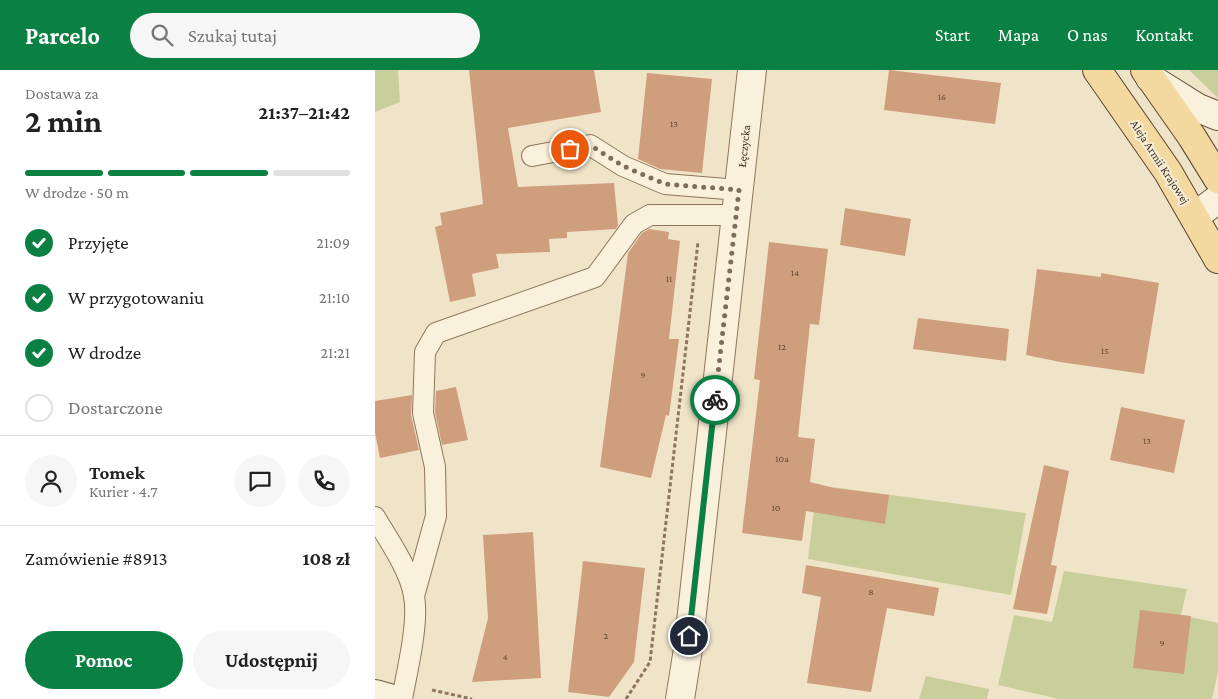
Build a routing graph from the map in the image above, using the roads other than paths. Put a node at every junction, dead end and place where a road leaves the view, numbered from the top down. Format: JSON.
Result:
{"nodes":[{"id":1,"x":753,"y":70,"type":"edge"},
{"id":2,"x":1097,"y":70,"type":"edge"},
{"id":3,"x":1148,"y":74,"type":"edge"},
{"id":4,"x":1218,"y":116,"type":"edge"},
{"id":5,"x":532,"y":156,"type":"dead end"},
{"id":6,"x":1218,"y":179,"type":"edge"},
{"id":7,"x":1218,"y":199,"type":"edge"},
{"id":8,"x":738,"y":202,"type":"junction"},
{"id":9,"x":1195,"y":216,"type":"junction"},
{"id":10,"x":1218,"y":259,"type":"edge"},
{"id":11,"x":375,"y":517,"type":"edge"},
{"id":12,"x":414,"y":596,"type":"junction"},
{"id":13,"x":375,"y":694,"type":"edge"},
{"id":14,"x":393,"y":699,"type":"edge"},
{"id":15,"x":402,"y":699,"type":"edge"},
{"id":16,"x":680,"y":699,"type":"edge"}],
"edges":[{"from":1,"to":8,"type":"street","name":"Łęczycka"},
{"from":2,"to":9,"type":"main road","name":"Aleja Armii Krajowej"},
{"from":3,"to":4,"type":"street"},
{"from":3,"to":6,"type":"main road"},
{"from":5,"to":8,"type":"lane"},
{"from":7,"to":9,"type":"street"},
{"from":8,"to":12,"type":"lane"},
{"from":8,"to":16,"type":"street","name":"Łęczycka"},
{"from":9,"to":10,"type":"main road","name":"Aleja Armii Krajowej"},
{"from":11,"to":12,"type":"lane"},
{"from":12,"to":15,"type":"lane"},
{"from":13,"to":14,"type":"street"}]}
